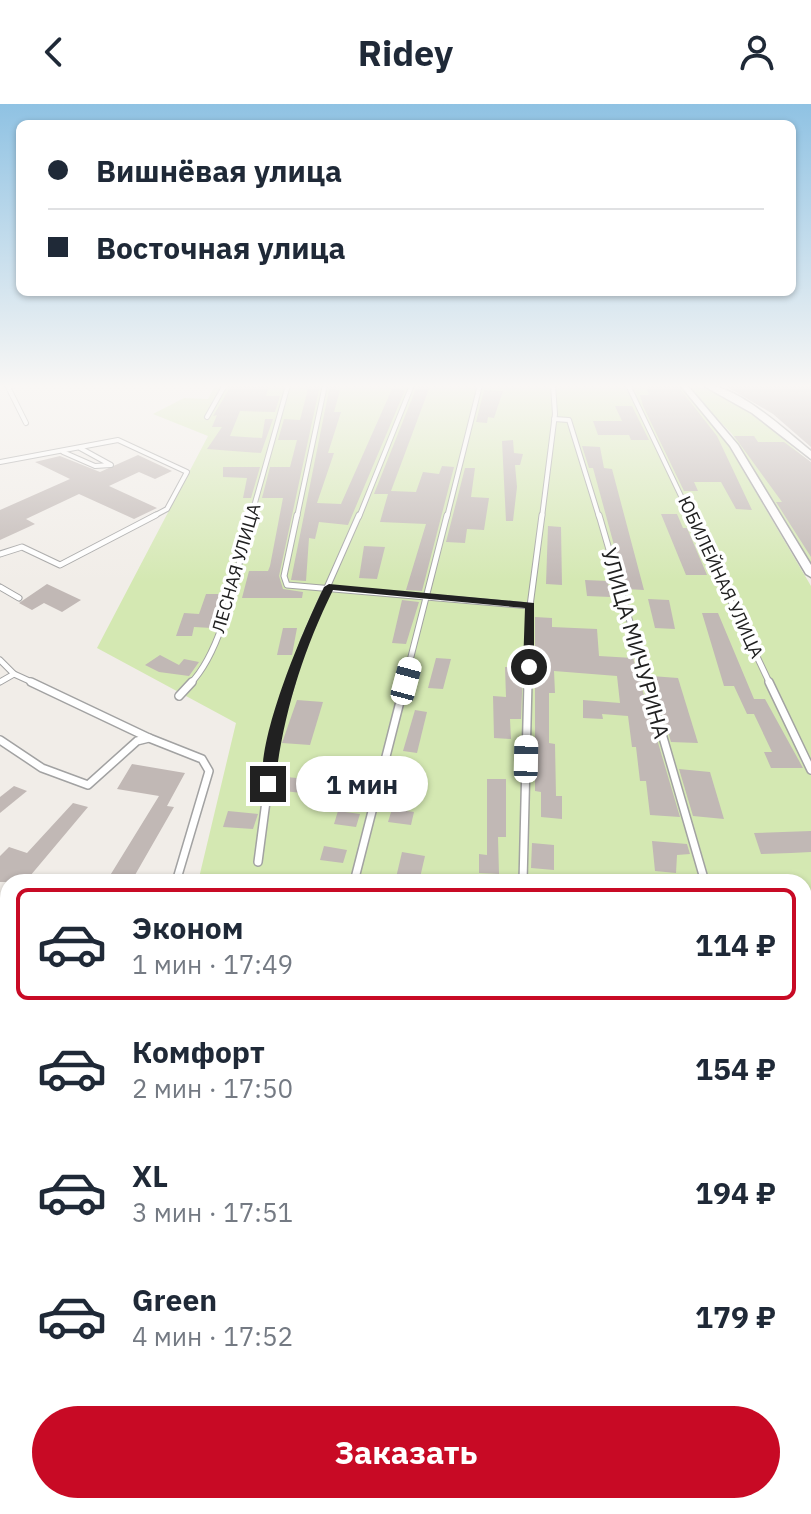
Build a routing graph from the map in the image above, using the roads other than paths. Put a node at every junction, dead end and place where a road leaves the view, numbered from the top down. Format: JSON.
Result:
{"nodes":[{"id":1,"x":61,"y":451,"type":"joint"},
{"id":2,"x":84,"y":451,"type":"edge"},
{"id":3,"x":141,"y":451,"type":"edge"},
{"id":4,"x":269,"y":451,"type":"edge"},
{"id":5,"x":311,"y":451,"type":"edge"},
{"id":6,"x":385,"y":451,"type":"edge"},
{"id":7,"x":464,"y":451,"type":"edge"},
{"id":8,"x":550,"y":451,"type":"edge"},
{"id":9,"x":580,"y":451,"type":"edge"},
{"id":10,"x":659,"y":451,"type":"edge"},
{"id":11,"x":737,"y":451,"type":"edge"},
{"id":12,"x":0,"y":462,"type":"edge"},
{"id":13,"x":0,"y":554,"type":"edge"},
{"id":14,"x":811,"y":574,"type":"edge"},
{"id":15,"x":329,"y":587,"type":"junction"},
{"id":16,"x":1,"y":589,"type":"edge"},
{"id":17,"x":429,"y":595,"type":"junction"},
{"id":18,"x":19,"y":598,"type":"dead end"},
{"id":19,"x":530,"y":606,"type":"junction"},
{"id":20,"x":0,"y":660,"type":"edge"},
{"id":21,"x":14,"y":674,"type":"junction"},
{"id":22,"x":0,"y":682,"type":"edge"},
{"id":23,"x":179,"y":696,"type":"dead end"},
{"id":24,"x":149,"y":738,"type":"junction"},
{"id":25,"x":0,"y":740,"type":"edge"},
{"id":26,"x":811,"y":770,"type":"edge"},
{"id":27,"x":258,"y":862,"type":"dead end"},
{"id":28,"x":178,"y":874,"type":"edge"},
{"id":29,"x":356,"y":874,"type":"edge"},
{"id":30,"x":523,"y":874,"type":"edge"},
{"id":31,"x":703,"y":874,"type":"edge"}],
"edges":[{"from":1,"to":2,"type":"lane"},
{"from":1,"to":12,"type":"lane"},
{"from":3,"to":13,"type":"lane"},
{"from":4,"to":23,"type":"lane","name":"ЛЕСНАЯ УЛИЦА"},
{"from":5,"to":15,"type":"lane"},
{"from":6,"to":15,"type":"lane"},
{"from":7,"to":17,"type":"lane"},
{"from":8,"to":19,"type":"lane"},
{"from":9,"to":31,"type":"lane","name":"УЛИЦА МИЧУРИНА"},
{"from":10,"to":26,"type":"lane","name":"ЮБИЛЕЙНАЯ УЛИЦА"},
{"from":11,"to":14,"type":"street"},
{"from":15,"to":17,"type":"lane"},
{"from":15,"to":27,"type":"lane"},
{"from":16,"to":18,"type":"lane"},
{"from":17,"to":19,"type":"lane"},
{"from":17,"to":29,"type":"lane"},
{"from":19,"to":30,"type":"lane"},
{"from":20,"to":21,"type":"lane"},
{"from":21,"to":22,"type":"lane"},
{"from":21,"to":24,"type":"lane"},
{"from":24,"to":25,"type":"lane"},
{"from":24,"to":28,"type":"lane"}]}
